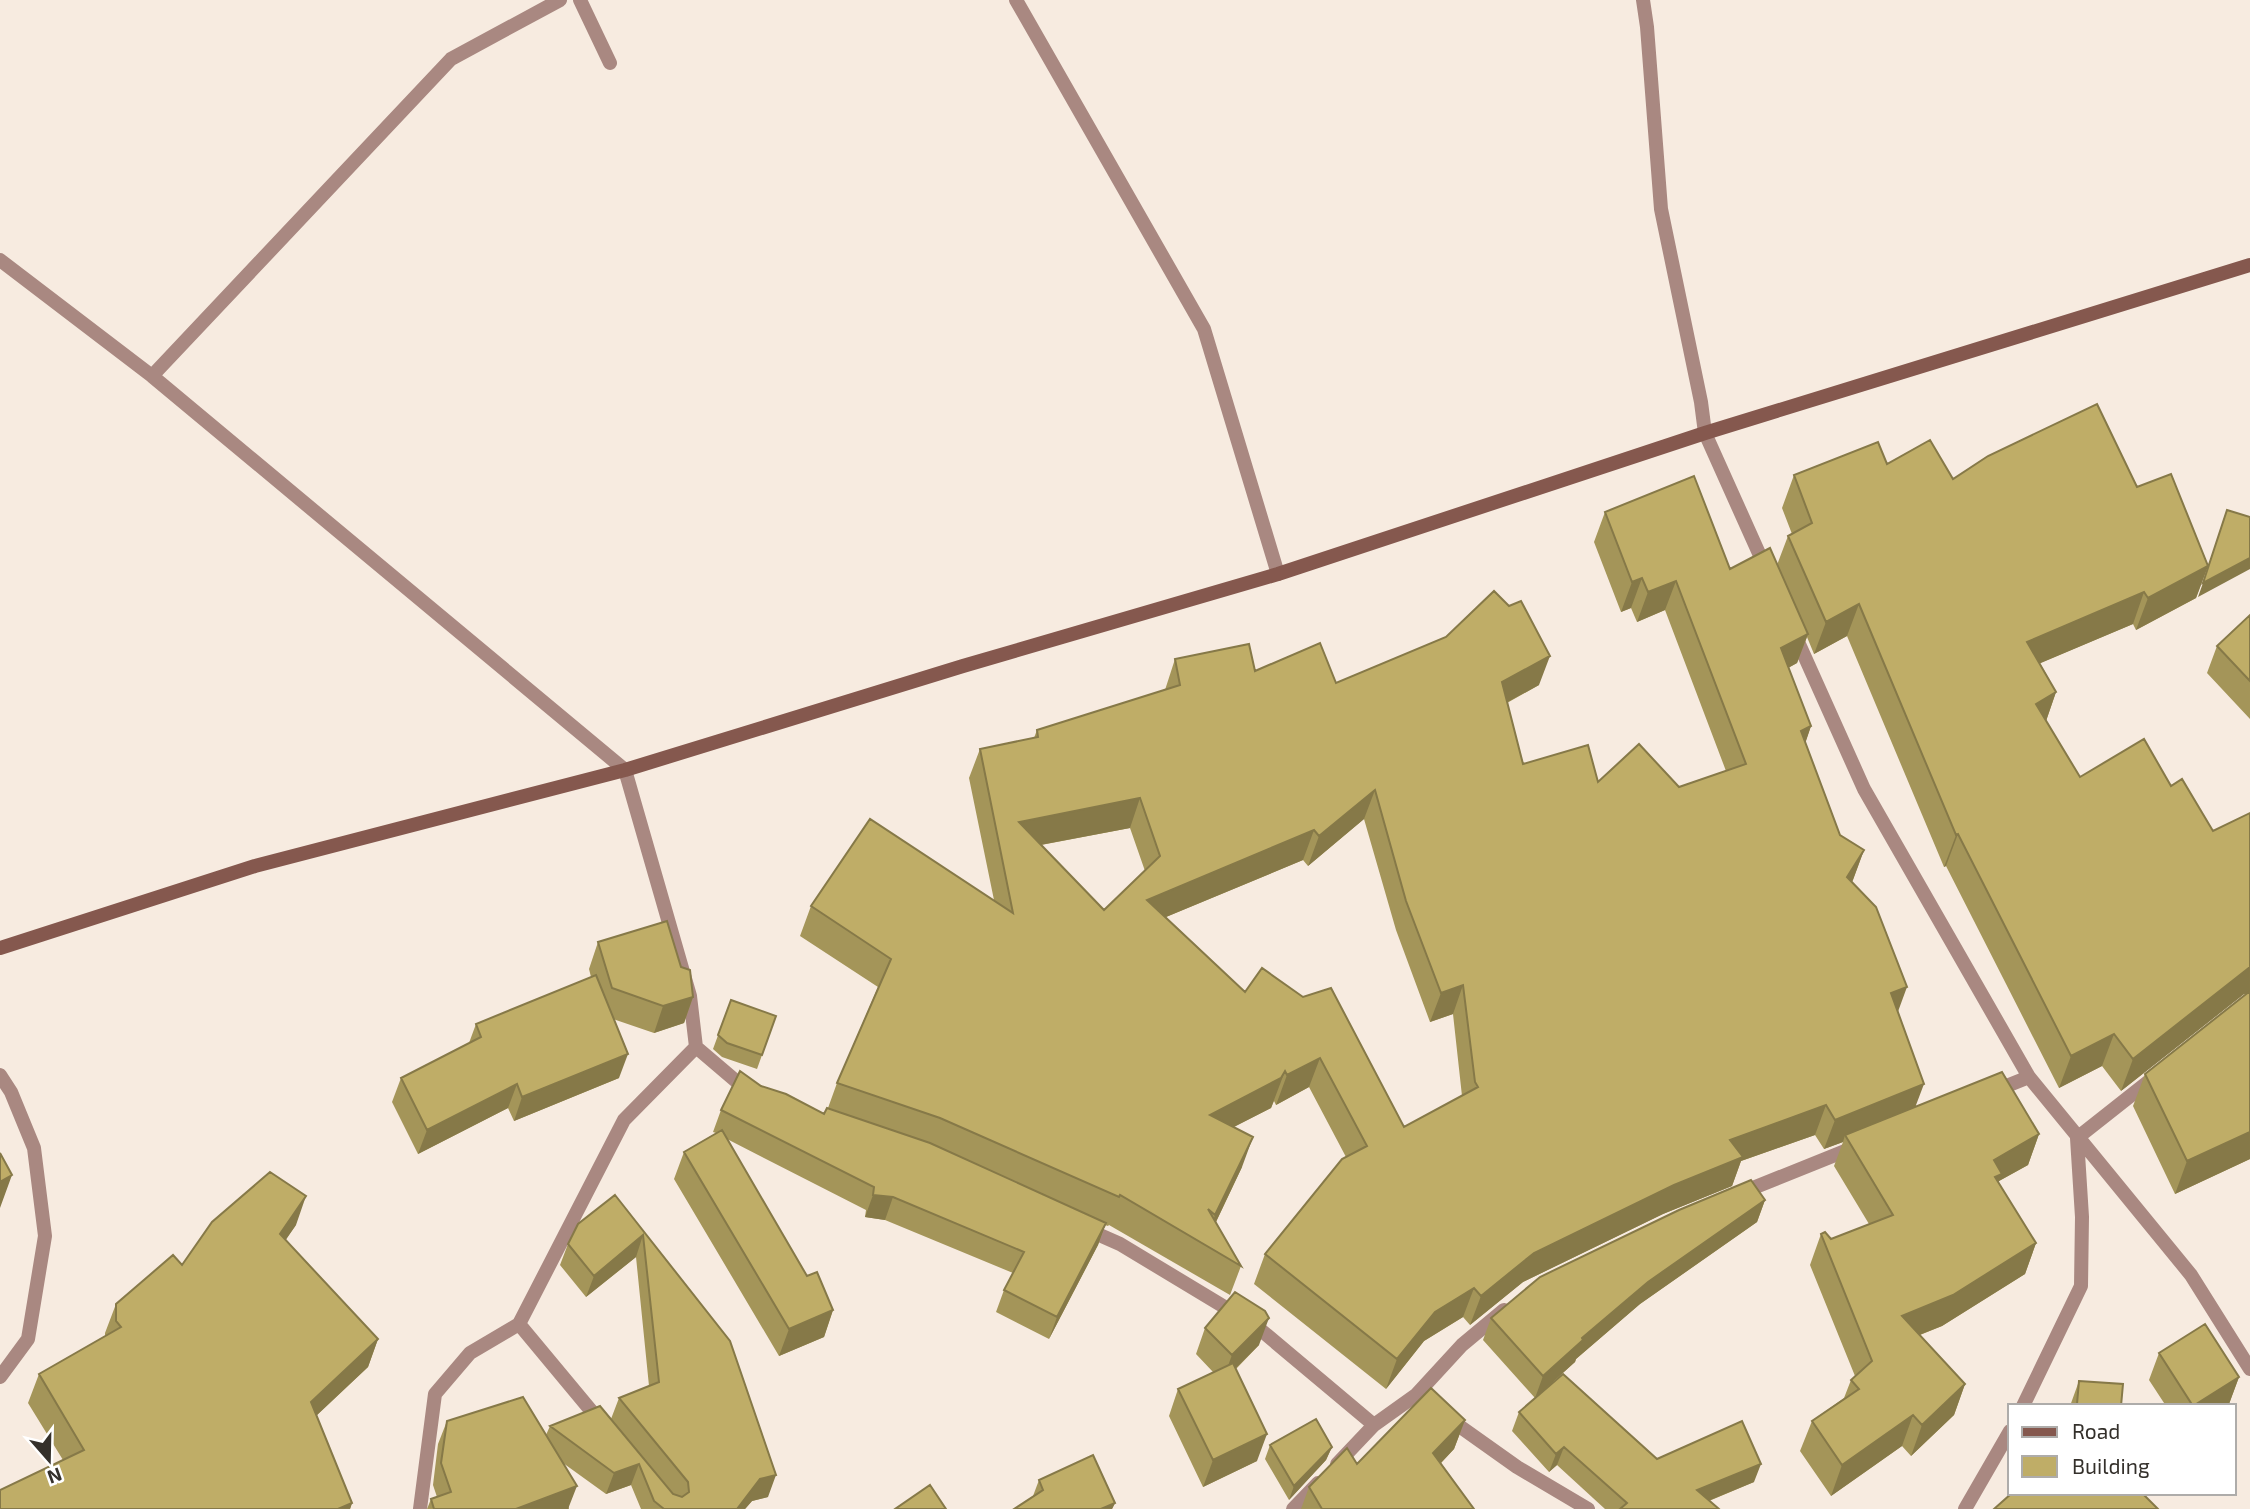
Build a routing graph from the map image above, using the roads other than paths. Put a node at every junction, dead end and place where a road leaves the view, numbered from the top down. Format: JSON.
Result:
{"nodes":[{"id":1,"x":560,"y":0,"type":"edge"},
{"id":2,"x":580,"y":0,"type":"edge"},
{"id":3,"x":1016,"y":0,"type":"edge"},
{"id":4,"x":1643,"y":0,"type":"edge"},
{"id":5,"x":610,"y":63,"type":"dead end"},
{"id":6,"x":0,"y":260,"type":"edge"},
{"id":7,"x":2250,"y":265,"type":"edge"},
{"id":8,"x":152,"y":376,"type":"junction"},
{"id":9,"x":1705,"y":433,"type":"junction"},
{"id":10,"x":1278,"y":574,"type":"junction"},
{"id":11,"x":1773,"y":586,"type":"edge"},
{"id":12,"x":1790,"y":624,"type":"edge"},
{"id":13,"x":625,"y":770,"type":"junction"},
{"id":14,"x":0,"y":948,"type":"edge"},
{"id":15,"x":696,"y":1046,"type":"junction"},
{"id":16,"x":2163,"y":1070,"type":"edge"},
{"id":17,"x":0,"y":1075,"type":"edge"},
{"id":18,"x":2029,"y":1077,"type":"junction"},
{"id":19,"x":1977,"y":1098,"type":"edge"},
{"id":20,"x":756,"y":1099,"type":"edge"},
{"id":21,"x":2077,"y":1138,"type":"junction"},
{"id":22,"x":1874,"y":1139,"type":"edge"},
{"id":23,"x":1719,"y":1202,"type":"edge"},
{"id":24,"x":1071,"y":1222,"type":"edge"},
{"id":25,"x":1518,"y":1299,"type":"edge"},
{"id":26,"x":519,"y":1324,"type":"junction"},
{"id":27,"x":2250,"y":1369,"type":"edge"},
{"id":28,"x":0,"y":1377,"type":"edge"},
{"id":29,"x":1427,"y":1403,"type":"junction"},
{"id":30,"x":2023,"y":1404,"type":"edge"},
{"id":31,"x":1374,"y":1425,"type":"junction"},
{"id":32,"x":2008,"y":1434,"type":"edge"},
{"id":33,"x":613,"y":1437,"type":"edge"},
{"id":34,"x":420,"y":1509,"type":"edge"},
{"id":35,"x":1293,"y":1509,"type":"edge"},
{"id":36,"x":1588,"y":1509,"type":"edge"},
{"id":37,"x":1965,"y":1509,"type":"edge"}],
"edges":[{"from":1,"to":8,"type":"street"},
{"from":2,"to":5,"type":"street"},
{"from":3,"to":10,"type":"street"},
{"from":4,"to":9,"type":"street"},
{"from":6,"to":8,"type":"street"},
{"from":7,"to":9,"type":"street"},
{"from":8,"to":13,"type":"street"},
{"from":9,"to":10,"type":"street"},
{"from":9,"to":11,"type":"street"},
{"from":10,"to":13,"type":"street"},
{"from":12,"to":18,"type":"street"},
{"from":13,"to":14,"type":"street"},
{"from":13,"to":15,"type":"street"},
{"from":15,"to":20,"type":"street"},
{"from":15,"to":26,"type":"street"},
{"from":16,"to":21,"type":"street"},
{"from":17,"to":28,"type":"street"},
{"from":18,"to":19,"type":"street"},
{"from":18,"to":21,"type":"street"},
{"from":21,"to":27,"type":"street"},
{"from":21,"to":30,"type":"street"},
{"from":22,"to":23,"type":"street"},
{"from":24,"to":31,"type":"street"},
{"from":25,"to":29,"type":"street"},
{"from":26,"to":33,"type":"street"},
{"from":26,"to":34,"type":"street"},
{"from":29,"to":31,"type":"street"},
{"from":29,"to":36,"type":"street"},
{"from":31,"to":35,"type":"street"},
{"from":32,"to":37,"type":"street"}]}
